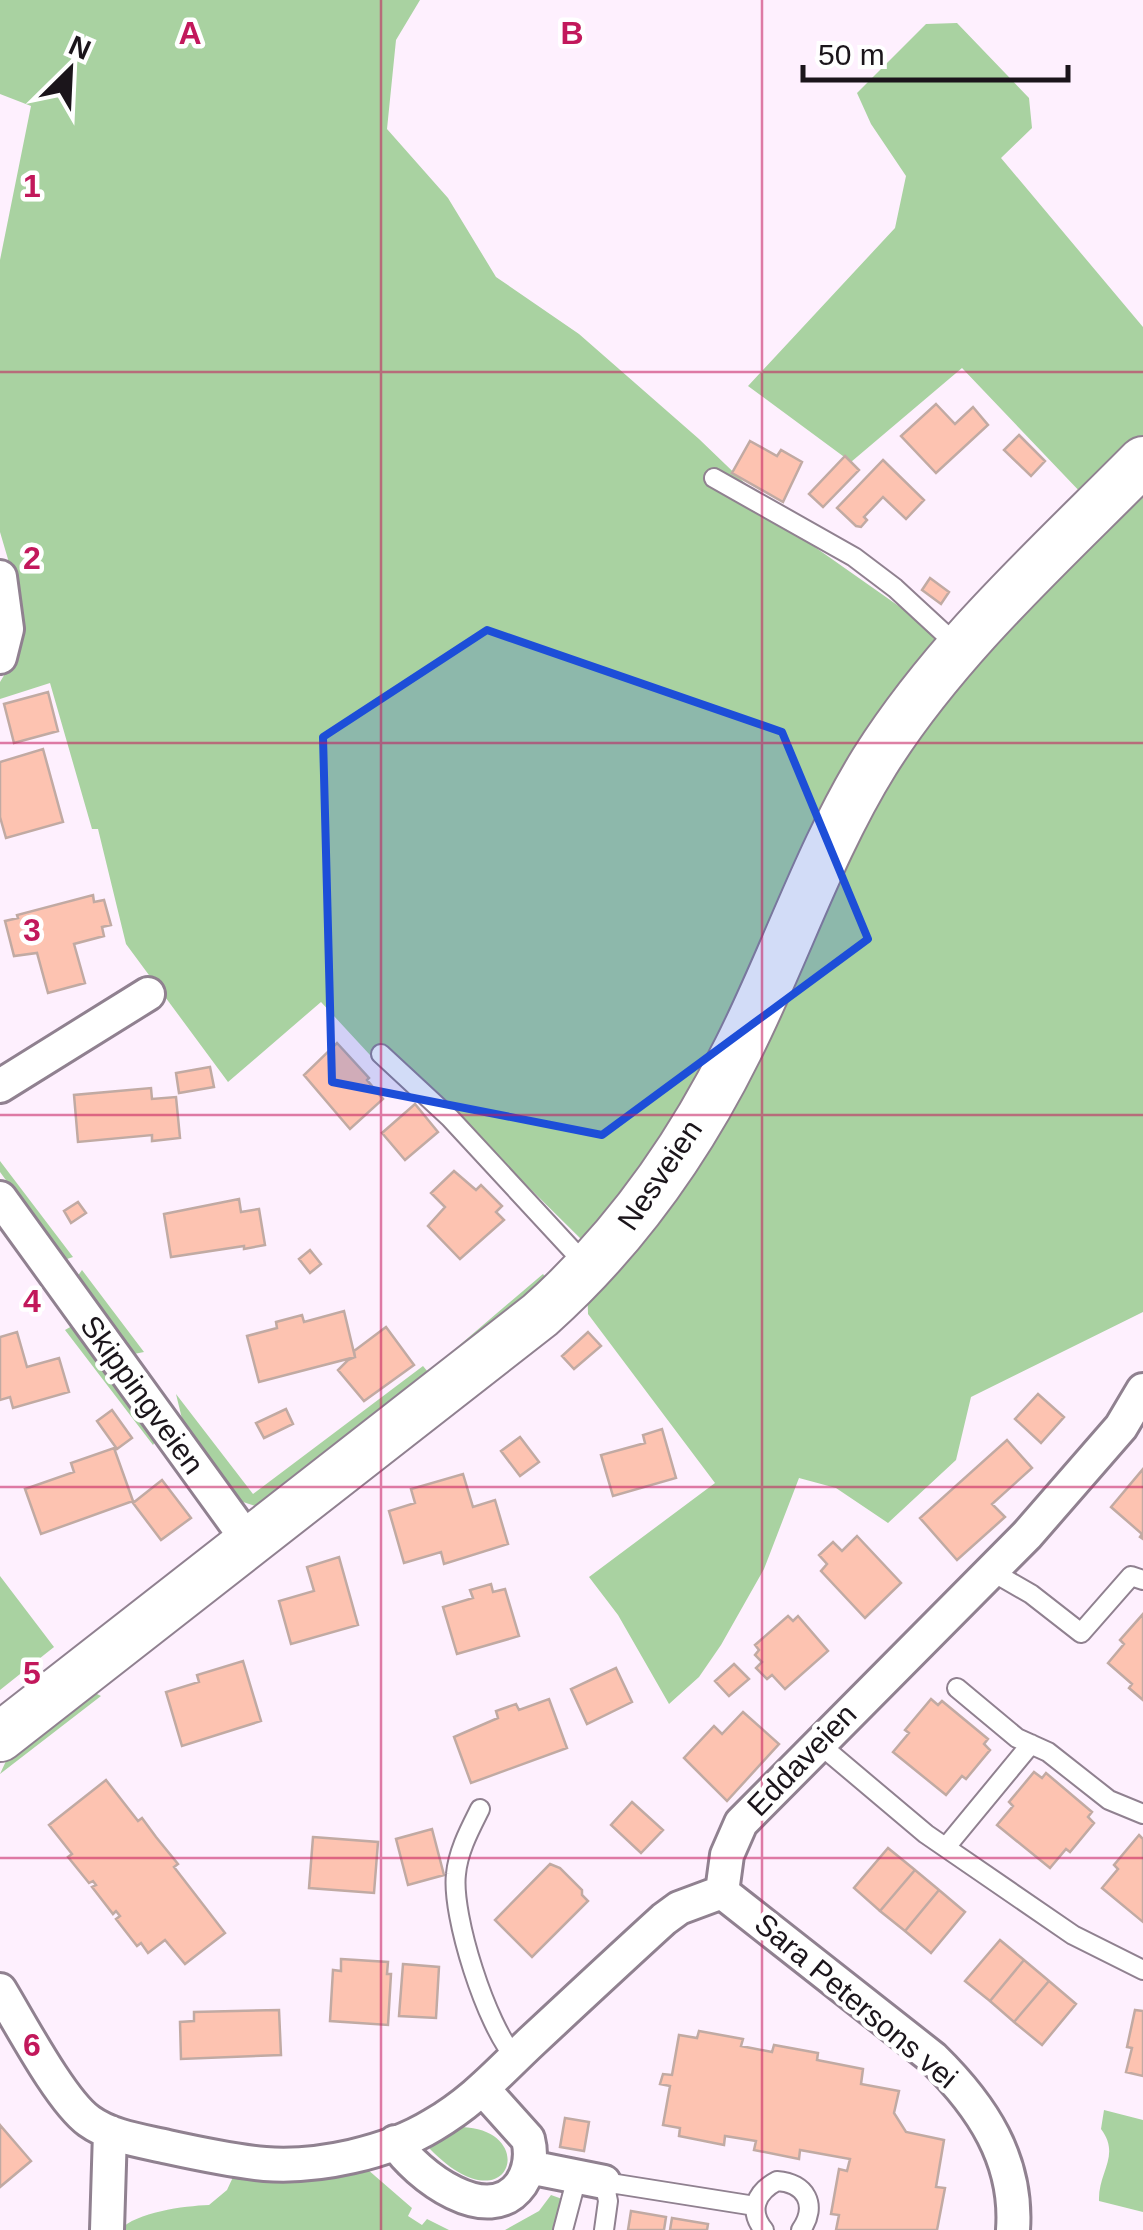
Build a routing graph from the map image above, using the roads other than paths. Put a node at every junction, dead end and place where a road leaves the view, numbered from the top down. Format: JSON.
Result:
{"nodes":[{"id":1,"x":1143,"y":462,"type":"edge"},
{"id":2,"x":714,"y":478,"type":"dead end"},
{"id":3,"x":0,"y":577,"type":"edge"},
{"id":4,"x":960,"y":648,"type":"junction"},
{"id":5,"x":0,"y":657,"type":"edge"},
{"id":6,"x":148,"y":994,"type":"dead end"},
{"id":7,"x":381,"y":1054,"type":"dead end"},
{"id":8,"x":0,"y":1086,"type":"edge"},
{"id":9,"x":0,"y":1198,"type":"edge"},
{"id":10,"x":590,"y":1268,"type":"junction"},
{"id":11,"x":1143,"y":1393,"type":"edge"},
{"id":12,"x":250,"y":1542,"type":"junction"},
{"id":13,"x":991,"y":1570,"type":"junction"},
{"id":14,"x":1143,"y":1580,"type":"edge"},
{"id":15,"x":956,"y":1688,"type":"dead end"},
{"id":16,"x":0,"y":1736,"type":"edge"},
{"id":17,"x":818,"y":1743,"type":"junction"},
{"id":18,"x":1031,"y":1744,"type":"junction"},
{"id":19,"x":480,"y":1808,"type":"dead end"},
{"id":20,"x":1143,"y":1814,"type":"edge"},
{"id":21,"x":946,"y":1848,"type":"junction"},
{"id":22,"x":722,"y":1892,"type":"junction"},
{"id":23,"x":1143,"y":1970,"type":"edge"},
{"id":24,"x":3,"y":2002,"type":"edge"},
{"id":25,"x":515,"y":2057,"type":"junction"},
{"id":26,"x":484,"y":2090,"type":"junction"},
{"id":27,"x":110,"y":2132,"type":"junction"},
{"id":28,"x":395,"y":2142,"type":"junction"},
{"id":29,"x":529,"y":2167,"type":"junction"},
{"id":30,"x":590,"y":2180,"type":"junction"},
{"id":31,"x":755,"y":2206,"type":"junction"},
{"id":32,"x":107,"y":2230,"type":"edge"},
{"id":33,"x":563,"y":2230,"type":"edge"},
{"id":34,"x":604,"y":2230,"type":"edge"},
{"id":35,"x":764,"y":2230,"type":"edge"},
{"id":36,"x":801,"y":2230,"type":"edge"},
{"id":37,"x":1013,"y":2230,"type":"edge"}],
"edges":[{"from":1,"to":4,"type":"main road","name":"Nesveien"},
{"from":2,"to":4,"type":"lane"},
{"from":3,"to":5,"type":"street"},
{"from":4,"to":10,"type":"main road","name":"Nesveien"},
{"from":6,"to":8,"type":"street"},
{"from":7,"to":10,"type":"lane"},
{"from":9,"to":12,"type":"street","name":"Skippingveien"},
{"from":10,"to":12,"type":"main road","name":"Nesveien"},
{"from":11,"to":13,"type":"street","name":"Eddaveien"},
{"from":12,"to":16,"type":"main road","name":"Nesveien"},
{"from":13,"to":14,"type":"lane"},
{"from":13,"to":17,"type":"street","name":"Eddaveien"},
{"from":15,"to":18,"type":"lane"},
{"from":17,"to":21,"type":"lane"},
{"from":17,"to":22,"type":"street","name":"Eddaveien"},
{"from":18,"to":20,"type":"lane"},
{"from":18,"to":21,"type":"lane"},
{"from":19,"to":25,"type":"lane"},
{"from":21,"to":23,"type":"lane"},
{"from":22,"to":25,"type":"street"},
{"from":22,"to":37,"type":"street","name":"Sara Petersons vei"},
{"from":24,"to":27,"type":"street"},
{"from":25,"to":26,"type":"street"},
{"from":26,"to":28,"type":"street"},
{"from":26,"to":29,"type":"street"},
{"from":27,"to":28,"type":"street"},
{"from":27,"to":32,"type":"street"},
{"from":28,"to":29,"type":"street"},
{"from":29,"to":30,"type":"street"},
{"from":30,"to":31,"type":"lane"},
{"from":30,"to":33,"type":"lane"},
{"from":30,"to":34,"type":"lane"},
{"from":31,"to":35,"type":"lane"},
{"from":31,"to":36,"type":"lane"}]}
